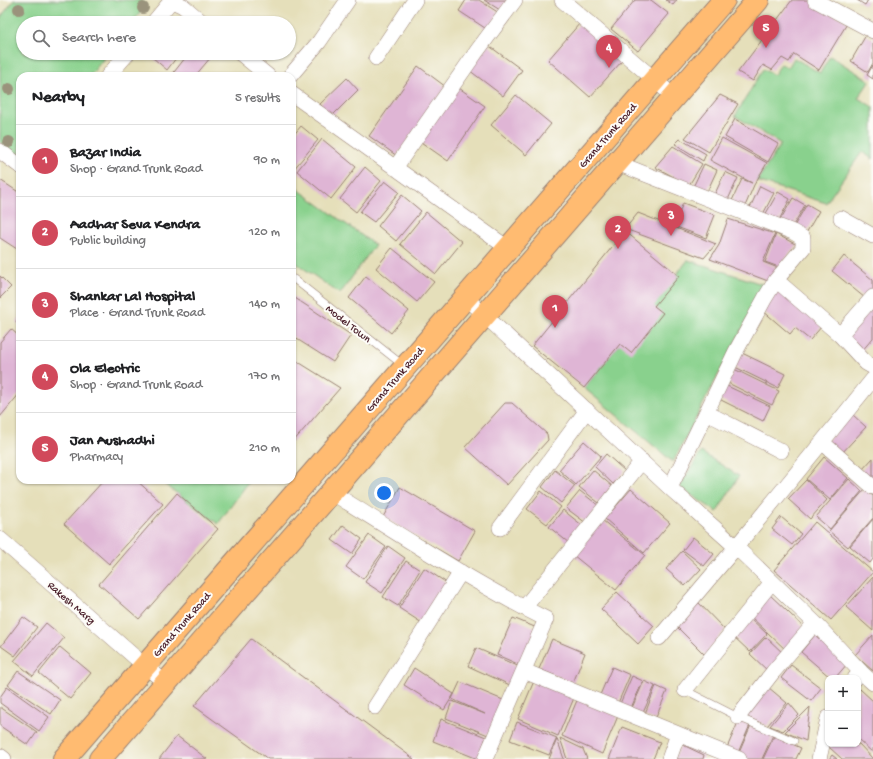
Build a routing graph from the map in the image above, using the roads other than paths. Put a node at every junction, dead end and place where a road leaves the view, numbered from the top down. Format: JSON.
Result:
{"nodes":[{"id":1,"x":171,"y":0,"type":"edge"},
{"id":2,"x":348,"y":0,"type":"edge"},
{"id":3,"x":415,"y":0,"type":"edge"},
{"id":4,"x":515,"y":0,"type":"edge"},
{"id":5,"x":562,"y":0,"type":"edge"},
{"id":6,"x":724,"y":0,"type":"edge"},
{"id":7,"x":758,"y":0,"type":"edge"},
{"id":8,"x":816,"y":0,"type":"edge"},
{"id":9,"x":158,"y":16,"type":"edge"},
{"id":10,"x":195,"y":16,"type":"edge"},
{"id":11,"x":873,"y":31,"type":"edge"},
{"id":12,"x":376,"y":58,"type":"dead end"},
{"id":13,"x":122,"y":60,"type":"edge"},
{"id":14,"x":249,"y":60,"type":"edge"},
{"id":15,"x":111,"y":72,"type":"edge"},
{"id":16,"x":263,"y":72,"type":"edge"},
{"id":17,"x":293,"y":72,"type":"edge"},
{"id":18,"x":655,"y":80,"type":"junction"},
{"id":19,"x":296,"y":97,"type":"edge"},
{"id":20,"x":674,"y":97,"type":"junction"},
{"id":21,"x":0,"y":151,"type":"edge"},
{"id":22,"x":16,"y":163,"type":"edge"},
{"id":23,"x":617,"y":163,"type":"junction"},
{"id":24,"x":395,"y":168,"type":"junction"},
{"id":25,"x":841,"y":218,"type":"dead end"},
{"id":26,"x":873,"y":236,"type":"edge"},
{"id":27,"x":509,"y":249,"type":"junction"},
{"id":28,"x":776,"y":280,"type":"junction"},
{"id":29,"x":296,"y":281,"type":"edge"},
{"id":30,"x":873,"y":297,"type":"edge"},
{"id":31,"x":466,"y":298,"type":"junction"},
{"id":32,"x":484,"y":316,"type":"junction"},
{"id":33,"x":840,"y":335,"type":"junction"},
{"id":34,"x":404,"y":367,"type":"junction"},
{"id":35,"x":873,"y":367,"type":"edge"},
{"id":36,"x":873,"y":379,"type":"edge"},
{"id":37,"x":587,"y":410,"type":"junction"},
{"id":38,"x":707,"y":414,"type":"junction"},
{"id":39,"x":822,"y":442,"type":"junction"},
{"id":40,"x":781,"y":451,"type":"dead end"},
{"id":41,"x":642,"y":461,"type":"junction"},
{"id":42,"x":873,"y":487,"type":"edge"},
{"id":43,"x":670,"y":488,"type":"junction"},
{"id":44,"x":331,"y":492,"type":"junction"},
{"id":45,"x":500,"y":528,"type":"dead end"},
{"id":46,"x":0,"y":539,"type":"edge"},
{"id":47,"x":736,"y":547,"type":"junction"},
{"id":48,"x":461,"y":572,"type":"junction"},
{"id":49,"x":772,"y":582,"type":"junction"},
{"id":50,"x":524,"y":608,"type":"junction"},
{"id":51,"x":815,"y":623,"type":"junction"},
{"id":52,"x":659,"y":638,"type":"dead end"},
{"id":53,"x":145,"y":666,"type":"junction"},
{"id":54,"x":524,"y":671,"type":"junction"},
{"id":55,"x":858,"y":675,"type":"edge"},
{"id":56,"x":861,"y":677,"type":"edge"},
{"id":57,"x":166,"y":683,"type":"junction"},
{"id":58,"x":873,"y":683,"type":"edge"},
{"id":59,"x":685,"y":690,"type":"joint"},
{"id":60,"x":375,"y":707,"type":"dead end"},
{"id":61,"x":738,"y":716,"type":"junction"},
{"id":62,"x":825,"y":732,"type":"edge"},
{"id":63,"x":678,"y":734,"type":"junction"},
{"id":64,"x":794,"y":741,"type":"dead end"},
{"id":65,"x":0,"y":756,"type":"edge"},
{"id":66,"x":104,"y":758,"type":"edge"},
{"id":67,"x":4,"y":759,"type":"edge"},
{"id":68,"x":64,"y":759,"type":"edge"},
{"id":69,"x":485,"y":759,"type":"edge"},
{"id":70,"x":669,"y":759,"type":"edge"},
{"id":71,"x":739,"y":759,"type":"edge"},
{"id":72,"x":819,"y":759,"type":"edge"}],
"edges":[{"from":1,"to":9,"type":"street"},
{"from":1,"to":10,"type":"street"},
{"from":2,"to":17,"type":"street"},
{"from":3,"to":12,"type":"street"},
{"from":4,"to":24,"type":"street"},
{"from":5,"to":18,"type":"street"},
{"from":6,"to":18,"type":"highway","name":"Grand Trunk Road"},
{"from":7,"to":20,"type":"highway"},
{"from":8,"to":11,"type":"street"},
{"from":13,"to":15,"type":"street"},
{"from":14,"to":16,"type":"street"},
{"from":18,"to":20,"type":"street"},
{"from":18,"to":27,"type":"highway","name":"Grand Trunk Road"},
{"from":19,"to":24,"type":"street"},
{"from":20,"to":23,"type":"highway"},
{"from":21,"to":22,"type":"street"},
{"from":23,"to":28,"type":"street"},
{"from":23,"to":32,"type":"highway"},
{"from":24,"to":27,"type":"street"},
{"from":25,"to":26,"type":"street"},
{"from":27,"to":31,"type":"highway","name":"Grand Trunk Road"},
{"from":28,"to":33,"type":"street"},
{"from":28,"to":38,"type":"street"},
{"from":29,"to":34,"type":"lane","name":"Model Town"},
{"from":30,"to":33,"type":"street"},
{"from":31,"to":32,"type":"street"},
{"from":31,"to":34,"type":"highway","name":"Grand Trunk Road"},
{"from":32,"to":37,"type":"street"},
{"from":32,"to":44,"type":"highway"},
{"from":33,"to":35,"type":"street"},
{"from":34,"to":53,"type":"highway","name":"Grand Trunk Road"},
{"from":36,"to":39,"type":"street"},
{"from":37,"to":41,"type":"street"},
{"from":37,"to":45,"type":"street"},
{"from":38,"to":40,"type":"street"},
{"from":38,"to":43,"type":"street"},
{"from":39,"to":42,"type":"street"},
{"from":39,"to":47,"type":"street"},
{"from":41,"to":43,"type":"street"},
{"from":41,"to":50,"type":"street"},
{"from":43,"to":47,"type":"street"},
{"from":44,"to":48,"type":"street"},
{"from":44,"to":57,"type":"highway"},
{"from":46,"to":53,"type":"street","name":"Rakesh Marg"},
{"from":47,"to":49,"type":"street"},
{"from":47,"to":52,"type":"street"},
{"from":48,"to":50,"type":"street"},
{"from":48,"to":60,"type":"street"},
{"from":49,"to":51,"type":"street"},
{"from":49,"to":59,"type":"street"},
{"from":50,"to":54,"type":"street"},
{"from":51,"to":55,"type":"street"},
{"from":51,"to":61,"type":"street"},
{"from":53,"to":57,"type":"street","name":"Rakesh Marg"},
{"from":53,"to":68,"type":"highway","name":"Grand Trunk Road"},
{"from":54,"to":63,"type":"street"},
{"from":54,"to":69,"type":"street"},
{"from":56,"to":58,"type":"street"},
{"from":57,"to":66,"type":"highway"},
{"from":59,"to":61,"type":"lane"},
{"from":61,"to":64,"type":"lane"},
{"from":62,"to":72,"type":"street"},
{"from":63,"to":70,"type":"street"},
{"from":63,"to":71,"type":"street"},
{"from":65,"to":67,"type":"street"}]}
